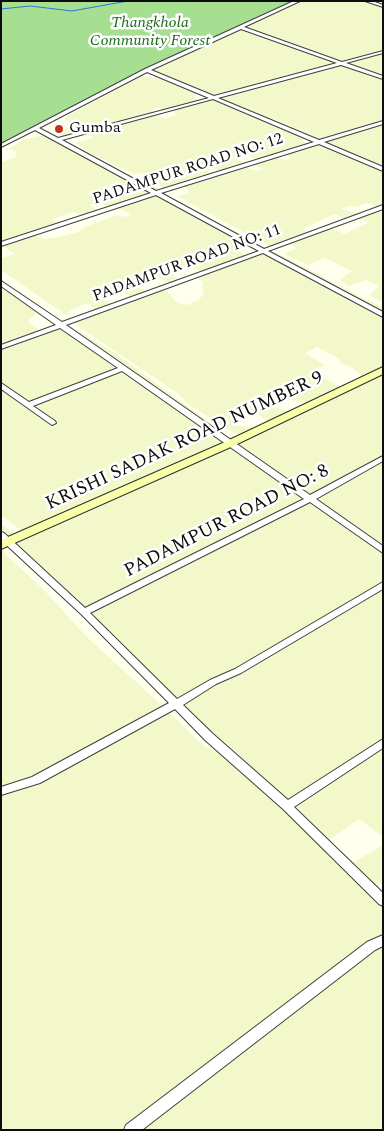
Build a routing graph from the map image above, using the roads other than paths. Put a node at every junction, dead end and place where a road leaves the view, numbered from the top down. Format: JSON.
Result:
{"nodes":[{"id":1,"x":298,"y":1,"type":"edge"},
{"id":2,"x":367,"y":1,"type":"edge"},
{"id":3,"x":383,"y":6,"type":"edge"},
{"id":4,"x":240,"y":27,"type":"junction"},
{"id":5,"x":383,"y":52,"type":"edge"},
{"id":6,"x":342,"y":64,"type":"junction"},
{"id":7,"x":148,"y":70,"type":"junction"},
{"id":8,"x":383,"y":78,"type":"edge"},
{"id":9,"x":214,"y":97,"type":"junction"},
{"id":10,"x":383,"y":122,"type":"edge"},
{"id":11,"x":35,"y":128,"type":"junction"},
{"id":12,"x":57,"y":140,"type":"junction"},
{"id":13,"x":318,"y":141,"type":"junction"},
{"id":14,"x":1,"y":146,"type":"edge"},
{"id":15,"x":383,"y":169,"type":"edge"},
{"id":16,"x":156,"y":193,"type":"junction"},
{"id":17,"x":383,"y":207,"type":"edge"},
{"id":18,"x":1,"y":244,"type":"edge"},
{"id":19,"x":262,"y":250,"type":"junction"},
{"id":20,"x":1,"y":283,"type":"edge"},
{"id":21,"x":383,"y":314,"type":"edge"},
{"id":22,"x":61,"y":325,"type":"junction"},
{"id":23,"x":1,"y":347,"type":"edge"},
{"id":24,"x":123,"y":368,"type":"junction"},
{"id":25,"x":383,"y":370,"type":"edge"},
{"id":26,"x":1,"y":384,"type":"edge"},
{"id":27,"x":28,"y":405,"type":"junction"},
{"id":28,"x":52,"y":423,"type":"dead end"},
{"id":29,"x":229,"y":444,"type":"junction"},
{"id":30,"x":383,"y":458,"type":"edge"},
{"id":31,"x":310,"y":498,"type":"junction"},
{"id":32,"x":4,"y":540,"type":"edge"},
{"id":33,"x":383,"y":550,"type":"edge"},
{"id":34,"x":383,"y":585,"type":"edge"},
{"id":35,"x":84,"y":612,"type":"junction"},
{"id":36,"x":175,"y":705,"type":"junction"},
{"id":37,"x":383,"y":743,"type":"edge"},
{"id":38,"x":1,"y":791,"type":"edge"},
{"id":39,"x":287,"y":806,"type":"junction"},
{"id":40,"x":383,"y":901,"type":"edge"},
{"id":41,"x":383,"y":940,"type":"edge"},
{"id":42,"x":130,"y":1130,"type":"edge"}],
"edges":[{"from":1,"to":4,"type":"street"},
{"from":2,"to":3,"type":"street"},
{"from":4,"to":6,"type":"street"},
{"from":4,"to":7,"type":"street"},
{"from":5,"to":6,"type":"street"},
{"from":6,"to":8,"type":"street"},
{"from":6,"to":9,"type":"street"},
{"from":7,"to":9,"type":"street"},
{"from":7,"to":11,"type":"street"},
{"from":9,"to":12,"type":"street"},
{"from":9,"to":13,"type":"street"},
{"from":10,"to":13,"type":"street","name":"PADAMPUR ROAD NO: 12"},
{"from":11,"to":12,"type":"street"},
{"from":11,"to":14,"type":"street"},
{"from":12,"to":16,"type":"street"},
{"from":13,"to":15,"type":"street"},
{"from":13,"to":16,"type":"street","name":"PADAMPUR ROAD NO: 12"},
{"from":16,"to":18,"type":"street","name":"PADAMPUR ROAD NO: 12"},
{"from":16,"to":19,"type":"street"},
{"from":17,"to":19,"type":"street","name":"PADAMPUR ROAD NO: 11"},
{"from":19,"to":21,"type":"street"},
{"from":19,"to":22,"type":"street","name":"PADAMPUR ROAD NO: 11"},
{"from":20,"to":22,"type":"street"},
{"from":22,"to":23,"type":"street","name":"PADAMPUR ROAD NO: 11"},
{"from":22,"to":24,"type":"street"},
{"from":24,"to":27,"type":"street"},
{"from":24,"to":29,"type":"street"},
{"from":25,"to":29,"type":"street","name":"KRISHI SADAK ROAD NUMBER 9"},
{"from":26,"to":27,"type":"street"},
{"from":27,"to":28,"type":"street"},
{"from":29,"to":31,"type":"street"},
{"from":29,"to":32,"type":"street","name":"KRISHI SADAK ROAD NUMBER 9"},
{"from":30,"to":31,"type":"street","name":"PADAMPUR ROAD NO: 8"},
{"from":31,"to":33,"type":"street"},
{"from":31,"to":35,"type":"street","name":"PADAMPUR ROAD NO: 8"},
{"from":32,"to":35,"type":"street"},
{"from":34,"to":36,"type":"street"},
{"from":35,"to":36,"type":"street"},
{"from":36,"to":38,"type":"street"},
{"from":36,"to":39,"type":"street"},
{"from":37,"to":39,"type":"street"},
{"from":39,"to":40,"type":"street"},
{"from":41,"to":42,"type":"street"}]}
